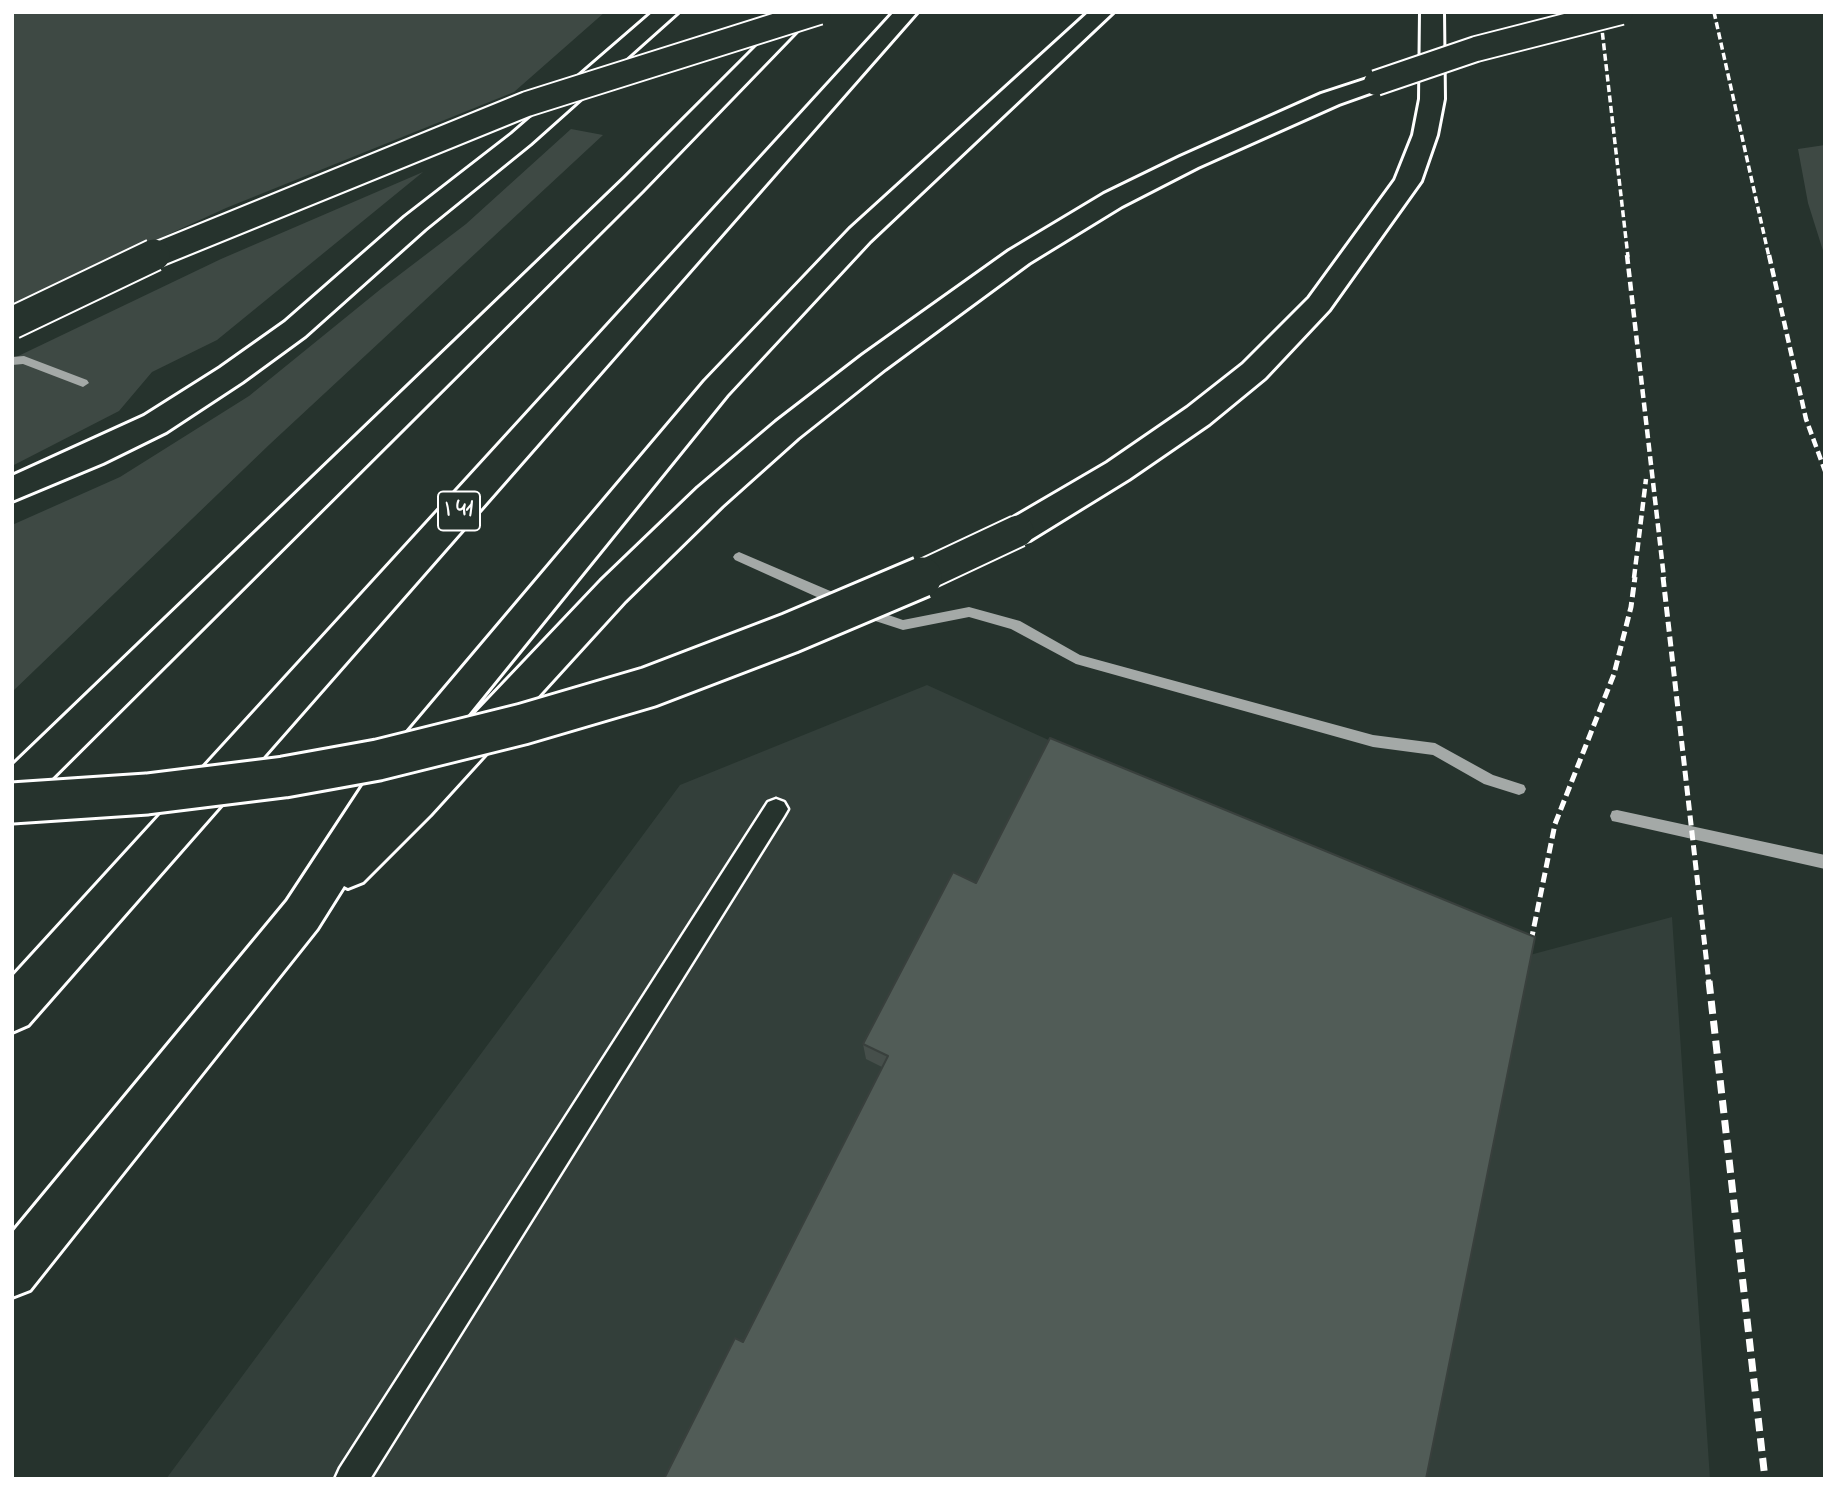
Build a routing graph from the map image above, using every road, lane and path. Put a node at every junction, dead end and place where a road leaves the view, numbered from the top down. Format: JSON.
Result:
{"nodes":[{"id":1,"x":667,"y":12,"type":"edge"},
{"id":2,"x":804,"y":12,"type":"edge"},
{"id":3,"x":819,"y":12,"type":"edge"},
{"id":4,"x":906,"y":12,"type":"edge"},
{"id":5,"x":1102,"y":12,"type":"edge"},
{"id":6,"x":1432,"y":12,"type":"edge"},
{"id":7,"x":1621,"y":12,"type":"edge"},
{"id":8,"x":12,"y":323,"type":"edge"},
{"id":9,"x":12,"y":489,"type":"edge"},
{"id":10,"x":12,"y":792,"type":"edge"},
{"id":11,"x":12,"y":803,"type":"edge"},
{"id":12,"x":776,"y":808,"type":"dead end"},
{"id":13,"x":302,"y":915,"type":"junction"},
{"id":14,"x":12,"y":1010,"type":"edge"},
{"id":15,"x":12,"y":1272,"type":"edge"},
{"id":16,"x":351,"y":1479,"type":"edge"}],
"edges":[{"from":1,"to":9,"type":"highway"},
{"from":2,"to":10,"type":"highway"},
{"from":3,"to":8,"type":"highway","bridge":true},
{"from":4,"to":14,"type":"highway","number":"I 41"},
{"from":5,"to":13,"type":"highway"},
{"from":6,"to":11,"type":"highway","bridge":true},
{"from":7,"to":13,"type":"highway","bridge":true},
{"from":12,"to":16,"type":"lane"},
{"from":13,"to":15,"type":"highway"}]}
